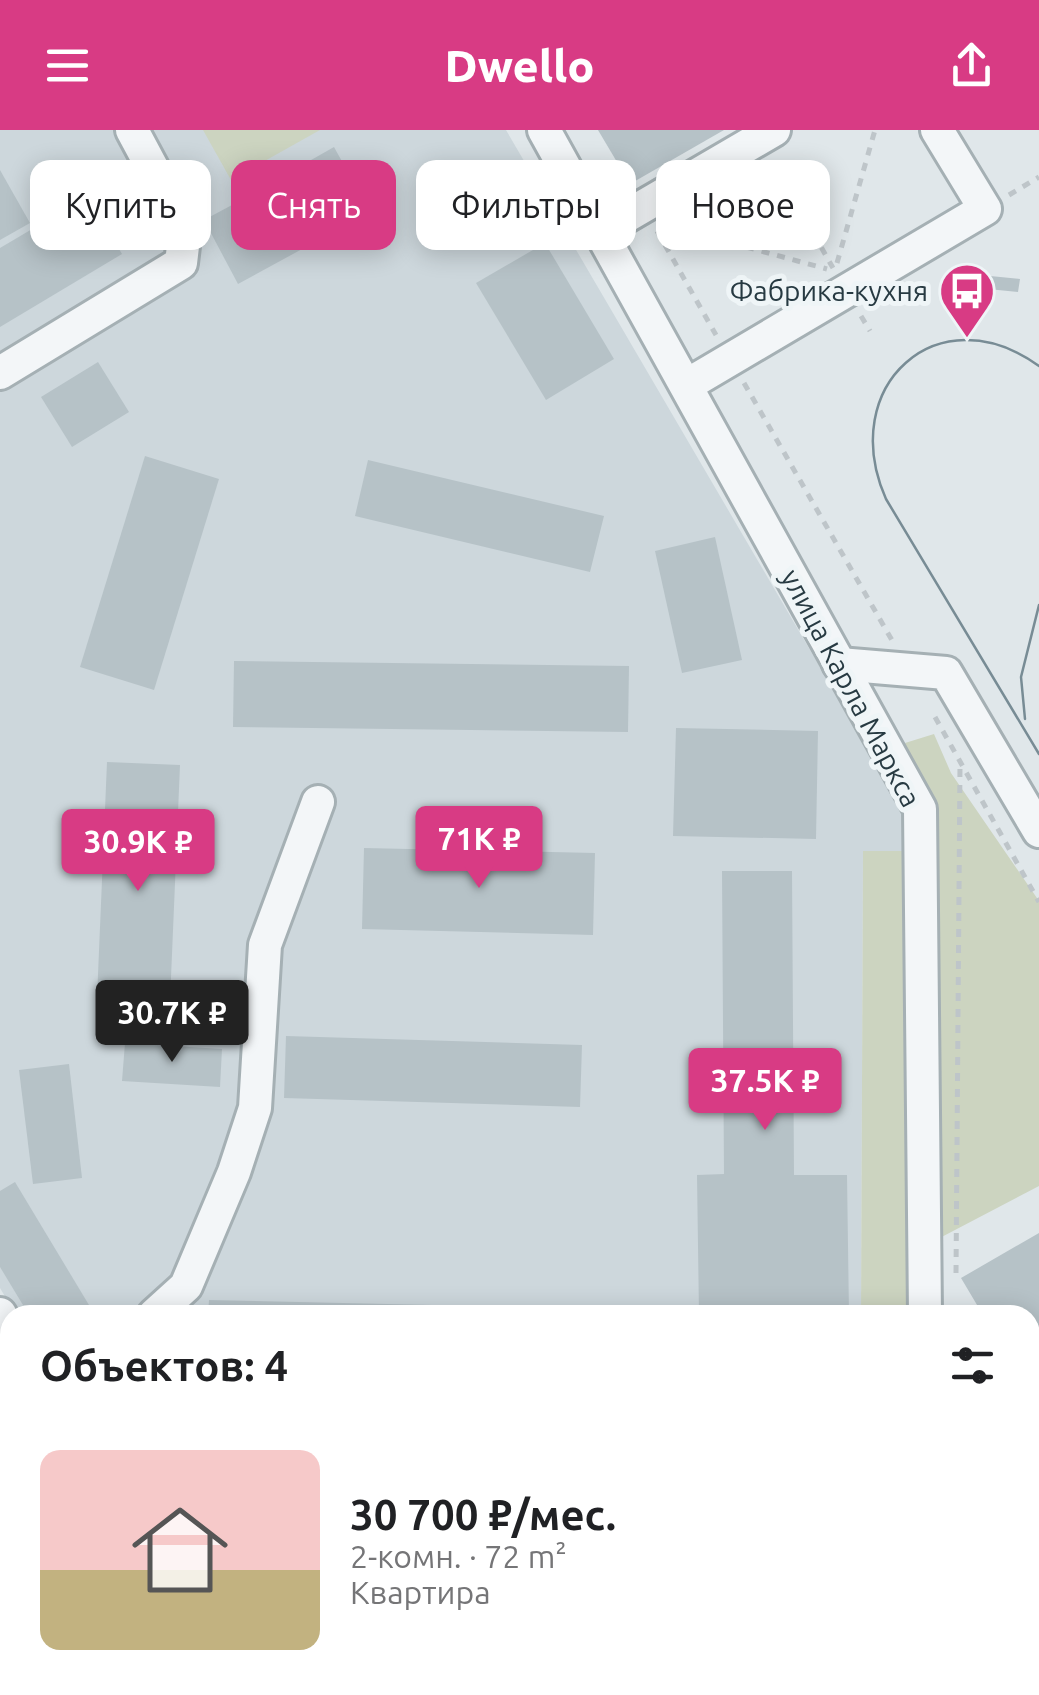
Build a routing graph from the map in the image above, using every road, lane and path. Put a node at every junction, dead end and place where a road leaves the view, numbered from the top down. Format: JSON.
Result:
{"nodes":[{"id":1,"x":132,"y":130,"type":"edge"},
{"id":2,"x":544,"y":130,"type":"edge"},
{"id":3,"x":875,"y":130,"type":"edge"},
{"id":4,"x":938,"y":130,"type":"edge"},
{"id":5,"x":767,"y":134,"type":"edge"},
{"id":6,"x":561,"y":160,"type":"edge"},
{"id":7,"x":636,"y":211,"type":"edge"},
{"id":8,"x":612,"y":250,"type":"edge"},
{"id":9,"x":835,"y":271,"type":"junction"},
{"id":10,"x":730,"y":360,"type":"junction"},
{"id":11,"x":0,"y":373,"type":"edge"},
{"id":12,"x":687,"y":385,"type":"junction"},
{"id":13,"x":894,"y":643,"type":"dead end"},
{"id":14,"x":839,"y":664,"type":"junction"},
{"id":15,"x":932,"y":711,"type":"dead end"},
{"id":16,"x":960,"y":761,"type":"junction"},
{"id":17,"x":318,"y":802,"type":"dead end"},
{"id":18,"x":1039,"y":832,"type":"edge"},
{"id":19,"x":1039,"y":902,"type":"edge"},
{"id":20,"x":956,"y":1276,"type":"dead end"},
{"id":21,"x":165,"y":1305,"type":"edge"},
{"id":22,"x":925,"y":1305,"type":"edge"}],
"edges":[{"from":1,"to":11,"type":"street"},
{"from":2,"to":6,"type":"street","name":"улица Карла Маркса"},
{"from":3,"to":9,"type":"path"},
{"from":4,"to":10,"type":"street"},
{"from":5,"to":7,"type":"street"},
{"from":5,"to":9,"type":"path"},
{"from":8,"to":12,"type":"street","name":"улица Карла Маркса"},
{"from":9,"to":10,"type":"path"},
{"from":10,"to":12,"type":"street"},
{"from":10,"to":13,"type":"path"},
{"from":12,"to":14,"type":"street","name":"улица Карла Маркса"},
{"from":14,"to":18,"type":"street"},
{"from":14,"to":22,"type":"street","name":"улица Карла Маркса"},
{"from":15,"to":16,"type":"path"},
{"from":16,"to":19,"type":"path"},
{"from":16,"to":20,"type":"path"},
{"from":17,"to":21,"type":"street"}]}
